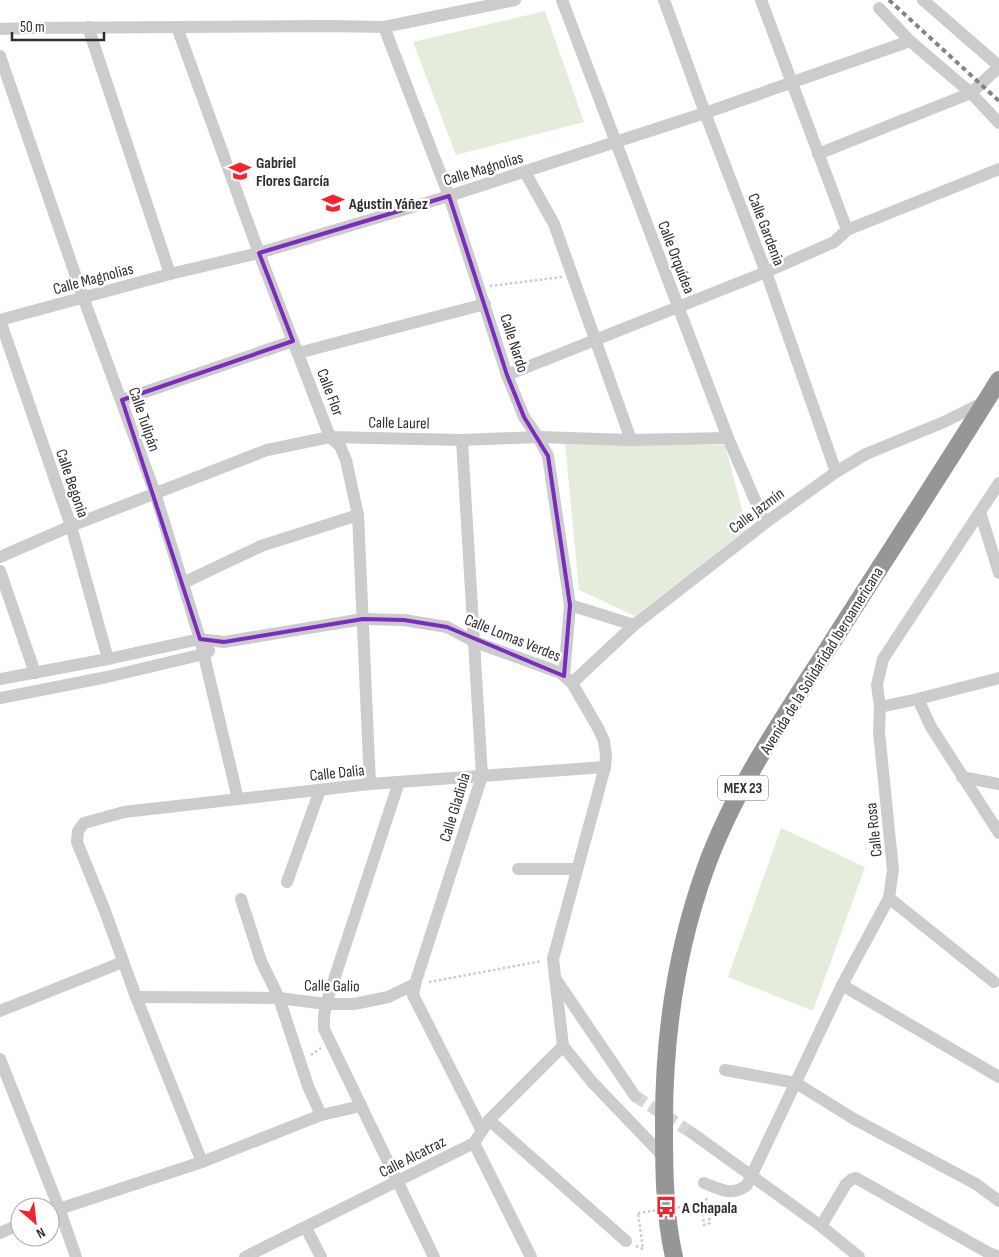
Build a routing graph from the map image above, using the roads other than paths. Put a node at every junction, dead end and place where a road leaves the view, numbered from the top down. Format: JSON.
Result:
{"nodes":[{"id":1,"x":515,"y":0,"type":"edge"},
{"id":2,"x":562,"y":0,"type":"edge"},
{"id":3,"x":664,"y":0,"type":"edge"},
{"id":4,"x":761,"y":0,"type":"edge"},
{"id":5,"x":923,"y":0,"type":"edge"},
{"id":6,"x":879,"y":8,"type":"dead end"},
{"id":7,"x":88,"y":27,"type":"junction"},
{"id":8,"x":176,"y":27,"type":"junction"},
{"id":9,"x":384,"y":27,"type":"junction"},
{"id":10,"x":0,"y":29,"type":"edge"},
{"id":11,"x":910,"y":41,"type":"junction"},
{"id":12,"x":0,"y":56,"type":"edge"},
{"id":13,"x":998,"y":70,"type":"edge"},
{"id":14,"x":792,"y":82,"type":"junction"},
{"id":15,"x":971,"y":93,"type":"junction"},
{"id":16,"x":705,"y":113,"type":"junction"},
{"id":17,"x":999,"y":123,"type":"edge"},
{"id":18,"x":617,"y":142,"type":"junction"},
{"id":19,"x":818,"y":154,"type":"junction"},
{"id":20,"x":999,"y":169,"type":"edge"},
{"id":21,"x":525,"y":172,"type":"junction"},
{"id":22,"x":449,"y":196,"type":"junction"},
{"id":23,"x":847,"y":230,"type":"junction"},
{"id":24,"x":259,"y":253,"type":"junction"},
{"id":25,"x":766,"y":272,"type":"junction"},
{"id":26,"x":170,"y":274,"type":"junction"},
{"id":27,"x":82,"y":297,"type":"junction"},
{"id":28,"x":485,"y":304,"type":"junction"},
{"id":29,"x":678,"y":308,"type":"junction"},
{"id":30,"x":0,"y":320,"type":"edge"},
{"id":31,"x":596,"y":338,"type":"junction"},
{"id":32,"x":296,"y":347,"type":"junction"},
{"id":33,"x":507,"y":375,"type":"junction"},
{"id":34,"x":999,"y":380,"type":"edge"},
{"id":35,"x":122,"y":400,"type":"junction"},
{"id":36,"x":986,"y":401,"type":"junction"},
{"id":37,"x":330,"y":436,"type":"junction"},
{"id":38,"x":538,"y":437,"type":"junction"},
{"id":39,"x":728,"y":438,"type":"junction"},
{"id":40,"x":462,"y":440,"type":"junction"},
{"id":41,"x":631,"y":440,"type":"junction"},
{"id":42,"x":836,"y":472,"type":"junction"},
{"id":43,"x":999,"y":483,"type":"edge"},
{"id":44,"x":155,"y":493,"type":"junction"},
{"id":45,"x":980,"y":512,"type":"junction"},
{"id":46,"x":358,"y":515,"type":"junction"},
{"id":47,"x":764,"y":523,"type":"junction"},
{"id":48,"x":71,"y":526,"type":"junction"},
{"id":49,"x":0,"y":557,"type":"edge"},
{"id":50,"x":0,"y":571,"type":"edge"},
{"id":51,"x":999,"y":573,"type":"edge"},
{"id":52,"x":183,"y":583,"type":"junction"},
{"id":53,"x":570,"y":605,"type":"junction"},
{"id":54,"x":363,"y":619,"type":"junction"},
{"id":55,"x":634,"y":625,"type":"junction"},
{"id":56,"x":200,"y":639,"type":"junction"},
{"id":57,"x":224,"y":642,"type":"junction"},
{"id":58,"x":475,"y":642,"type":"junction"},
{"id":59,"x":204,"y":654,"type":"junction"},
{"id":60,"x":108,"y":659,"type":"junction"},
{"id":61,"x":35,"y":673,"type":"junction"},
{"id":62,"x":999,"y":678,"type":"edge"},
{"id":63,"x":0,"y":679,"type":"edge"},
{"id":64,"x":568,"y":680,"type":"junction"},
{"id":65,"x":0,"y":698,"type":"edge"},
{"id":66,"x":918,"y":699,"type":"junction"},
{"id":67,"x":880,"y":707,"type":"junction"},
{"id":68,"x":605,"y":767,"type":"junction"},
{"id":69,"x":482,"y":776,"type":"junction"},
{"id":70,"x":962,"y":777,"type":"junction"},
{"id":71,"x":399,"y":782,"type":"junction"},
{"id":72,"x":370,"y":784,"type":"junction"},
{"id":73,"x":999,"y":784,"type":"edge"},
{"id":74,"x":320,"y":790,"type":"junction"},
{"id":75,"x":238,"y":799,"type":"junction"},
{"id":76,"x":999,"y":833,"type":"edge"},
{"id":77,"x":518,"y":869,"type":"dead end"},
{"id":78,"x":577,"y":869,"type":"junction"},
{"id":79,"x":287,"y":882,"type":"dead end"},
{"id":80,"x":889,"y":898,"type":"junction"},
{"id":81,"x":241,"y":899,"type":"dead end"},
{"id":82,"x":124,"y":962,"type":"junction"},
{"id":83,"x":554,"y":975,"type":"junction"},
{"id":84,"x":994,"y":982,"type":"dead end"},
{"id":85,"x":415,"y":984,"type":"junction"},
{"id":86,"x":842,"y":985,"type":"junction"},
{"id":87,"x":136,"y":997,"type":"junction"},
{"id":88,"x":279,"y":998,"type":"junction"},
{"id":89,"x":326,"y":1004,"type":"junction"},
{"id":90,"x":0,"y":1012,"type":"edge"},
{"id":91,"x":563,"y":1046,"type":"junction"},
{"id":92,"x":0,"y":1059,"type":"edge"},
{"id":93,"x":725,"y":1070,"type":"dead end"},
{"id":94,"x":999,"y":1077,"type":"edge"},
{"id":95,"x":796,"y":1083,"type":"junction"},
{"id":96,"x":635,"y":1096,"type":"tunnel mouth"},
{"id":97,"x":361,"y":1106,"type":"junction"},
{"id":98,"x":321,"y":1115,"type":"junction"},
{"id":99,"x":489,"y":1120,"type":"junction"},
{"id":100,"x":482,"y":1131,"type":"junction"},
{"id":101,"x":692,"y":1132,"type":"tunnel mouth"},
{"id":102,"x":474,"y":1143,"type":"junction"},
{"id":103,"x":664,"y":1157,"type":"junction"},
{"id":104,"x":202,"y":1162,"type":"junction"},
{"id":105,"x":751,"y":1176,"type":"junction"},
{"id":106,"x":397,"y":1182,"type":"junction"},
{"id":107,"x":704,"y":1183,"type":"road end"},
{"id":108,"x":49,"y":1197,"type":"edge"},
{"id":109,"x":999,"y":1201,"type":"edge"},
{"id":110,"x":60,"y":1208,"type":"edge"},
{"id":111,"x":60,"y":1223,"type":"edge"},
{"id":112,"x":821,"y":1226,"type":"junction"},
{"id":113,"x":306,"y":1228,"type":"junction"},
{"id":114,"x":626,"y":1241,"type":"dead end"},
{"id":115,"x":76,"y":1257,"type":"edge"},
{"id":116,"x":245,"y":1257,"type":"edge"},
{"id":117,"x":321,"y":1257,"type":"edge"},
{"id":118,"x":434,"y":1257,"type":"edge"},
{"id":119,"x":531,"y":1257,"type":"edge"},
{"id":120,"x":674,"y":1257,"type":"edge"},
{"id":121,"x":859,"y":1257,"type":"edge"},
{"id":122,"x":999,"y":1257,"type":"edge"}],
"edges":[{"from":1,"to":9,"type":"street"},
{"from":2,"to":18,"type":"street","name":"Calle Orquídea"},
{"from":3,"to":16,"type":"street","name":"Calle Gardenia"},
{"from":4,"to":14,"type":"street"},
{"from":5,"to":13,"type":"street"},
{"from":6,"to":11,"type":"street"},
{"from":7,"to":8,"type":"street"},
{"from":7,"to":10,"type":"street"},
{"from":7,"to":26,"type":"street"},
{"from":8,"to":9,"type":"street"},
{"from":8,"to":24,"type":"street","name":"Calle Flor"},
{"from":9,"to":22,"type":"street","name":"Calle Nardo"},
{"from":11,"to":14,"type":"street","name":"Calle Magnolias"},
{"from":11,"to":15,"type":"street"},
{"from":12,"to":27,"type":"street","name":"Calle Tulipán"},
{"from":13,"to":15,"type":"street"},
{"from":14,"to":16,"type":"street","name":"Calle Magnolias"},
{"from":14,"to":19,"type":"street"},
{"from":15,"to":17,"type":"street"},
{"from":15,"to":19,"type":"street"},
{"from":16,"to":18,"type":"street","name":"Calle Magnolias"},
{"from":16,"to":25,"type":"street","name":"Calle Gardenia"},
{"from":18,"to":21,"type":"street","name":"Calle Magnolias"},
{"from":18,"to":29,"type":"street","name":"Calle Orquídea"},
{"from":19,"to":23,"type":"street"},
{"from":20,"to":23,"type":"street"},
{"from":21,"to":22,"type":"street","name":"Calle Magnolias"},
{"from":21,"to":31,"type":"street"},
{"from":22,"to":24,"type":"street","name":"Calle Magnolias"},
{"from":22,"to":28,"type":"street","name":"Calle Nardo"},
{"from":23,"to":25,"type":"street"},
{"from":24,"to":26,"type":"street","name":"Calle Magnolias"},
{"from":24,"to":32,"type":"street","name":"Calle Flor"},
{"from":25,"to":29,"type":"street"},
{"from":25,"to":42,"type":"street","name":"Calle Gardenia"},
{"from":26,"to":27,"type":"street","name":"Calle Magnolias"},
{"from":27,"to":30,"type":"street","name":"Calle Magnolias"},
{"from":27,"to":35,"type":"street","name":"Calle Tulipán"},
{"from":28,"to":32,"type":"street"},
{"from":28,"to":33,"type":"street","name":"Calle Nardo"},
{"from":29,"to":31,"type":"street"},
{"from":29,"to":39,"type":"street","name":"Calle Orquídea"},
{"from":30,"to":48,"type":"street","name":"Calle Begonia"},
{"from":31,"to":33,"type":"street"},
{"from":31,"to":41,"type":"street"},
{"from":32,"to":35,"type":"street"},
{"from":32,"to":37,"type":"street","name":"Calle Flor"},
{"from":33,"to":38,"type":"street","name":"Calle Nardo"},
{"from":34,"to":36,"type":"highway","name":"Avenida de la Solidaridad Iberoamericana","number":"MEX 23"},
{"from":35,"to":44,"type":"street","name":"Calle Tulipán"},
{"from":36,"to":42,"type":"street","name":"Calle Jazmín"},
{"from":36,"to":103,"type":"highway","name":"Avenida de la Solidaridad Iberoamericana","number":"MEX 23"},
{"from":37,"to":40,"type":"street","name":"Calle Laurel"},
{"from":37,"to":44,"type":"street","name":"Calle Laurel"},
{"from":37,"to":46,"type":"street","name":"Calle Flor"},
{"from":38,"to":40,"type":"street","name":"Calle Laurel"},
{"from":38,"to":41,"type":"street","name":"Calle Laurel"},
{"from":38,"to":53,"type":"street","name":"Calle Nardo"},
{"from":39,"to":41,"type":"street","name":"Calle Laurel"},
{"from":39,"to":47,"type":"street","name":"Calle Orquídea"},
{"from":40,"to":58,"type":"street","name":"Calle Gladiola"},
{"from":42,"to":47,"type":"street","name":"Calle Jazmín"},
{"from":43,"to":45,"type":"street","name":"Calle Rosa"},
{"from":44,"to":48,"type":"street","name":"Calle Laurel"},
{"from":44,"to":52,"type":"street","name":"Calle Tulipán"},
{"from":45,"to":51,"type":"street"},
{"from":45,"to":67,"type":"street","name":"Calle Rosa"},
{"from":46,"to":52,"type":"street"},
{"from":46,"to":54,"type":"street","name":"Calle Flor"},
{"from":47,"to":55,"type":"street","name":"Calle Jazmín"},
{"from":48,"to":49,"type":"street","name":"Calle Laurel"},
{"from":48,"to":60,"type":"street","name":"Calle Begonia"},
{"from":50,"to":61,"type":"street"},
{"from":52,"to":56,"type":"street","name":"Calle Tulipán"},
{"from":53,"to":55,"type":"street"},
{"from":53,"to":64,"type":"street","name":"Calle Nardo"},
{"from":54,"to":57,"type":"street","name":"Calle Lomas Verdes"},
{"from":54,"to":58,"type":"street","name":"Calle Lomas Verdes"},
{"from":54,"to":72,"type":"street","name":"Calle Flor"},
{"from":55,"to":64,"type":"street","name":"Calle Jazmín"},
{"from":56,"to":57,"type":"street","name":"Calle Lomas Verdes"},
{"from":56,"to":59,"type":"street","name":"Calle Tulipán"},
{"from":56,"to":60,"type":"street","name":"Calle Lomas Verdes"},
{"from":57,"to":59,"type":"street","name":"Calle Lomas Verdes"},
{"from":58,"to":64,"type":"street","name":"Calle Lomas Verdes"},
{"from":58,"to":69,"type":"street","name":"Calle Gladiola"},
{"from":59,"to":65,"type":"street","name":"Calle Lomas Verdes"},
{"from":59,"to":75,"type":"street","name":"Calle Tulipán"},
{"from":60,"to":61,"type":"street","name":"Calle Lomas Verdes"},
{"from":61,"to":63,"type":"street","name":"Calle Lomas Verdes"},
{"from":62,"to":66,"type":"street"},
{"from":64,"to":68,"type":"street","name":"Calle Lomas Verdes"},
{"from":66,"to":67,"type":"street"},
{"from":66,"to":70,"type":"street"},
{"from":67,"to":80,"type":"street","name":"Calle Rosa"},
{"from":68,"to":69,"type":"street","name":"Calle Dalia"},
{"from":68,"to":78,"type":"street","name":"Calle Lomas Verdes"},
{"from":69,"to":71,"type":"street","name":"Calle Dalia"},
{"from":69,"to":85,"type":"street","name":"Calle Gladiola"},
{"from":70,"to":73,"type":"street"},
{"from":70,"to":76,"type":"street"},
{"from":71,"to":72,"type":"street","name":"Calle Dalia"},
{"from":71,"to":89,"type":"street"},
{"from":72,"to":74,"type":"street","name":"Calle Dalia"},
{"from":74,"to":75,"type":"street","name":"Calle Dalia"},
{"from":74,"to":79,"type":"street"},
{"from":75,"to":82,"type":"street","name":"Calle Dalia"},
{"from":77,"to":78,"type":"street"},
{"from":78,"to":83,"type":"street","name":"Calle Lomas Verdes"},
{"from":80,"to":84,"type":"street"},
{"from":80,"to":86,"type":"street","name":"Calle Rosa"},
{"from":81,"to":88,"type":"street"},
{"from":82,"to":87,"type":"street"},
{"from":82,"to":90,"type":"street"},
{"from":83,"to":91,"type":"street","name":"Calle Lomas Verdes"},
{"from":83,"to":96,"type":"street"},
{"from":85,"to":89,"type":"street","name":"Calle Galio"},
{"from":85,"to":100,"type":"street","name":"Calle Gladiola"},
{"from":86,"to":94,"type":"street"},
{"from":86,"to":95,"type":"street","name":"Calle Rosa"},
{"from":87,"to":88,"type":"street","name":"Calle Galio"},
{"from":87,"to":104,"type":"street"},
{"from":88,"to":89,"type":"street","name":"Calle Galio"},
{"from":88,"to":98,"type":"street"},
{"from":89,"to":97,"type":"street"},
{"from":91,"to":99,"type":"street","name":"Calle Alcatraz"},
{"from":91,"to":103,"type":"street"},
{"from":92,"to":108,"type":"street"},
{"from":93,"to":95,"type":"street"},
{"from":95,"to":105,"type":"street","name":"Calle Rosa"},
{"from":95,"to":109,"type":"street"},
{"from":97,"to":98,"type":"street"},
{"from":97,"to":106,"type":"street"},
{"from":98,"to":104,"type":"street"},
{"from":99,"to":100,"type":"street","name":"Calle Alcatraz"},
{"from":99,"to":114,"type":"street"},
{"from":100,"to":102,"type":"street","name":"Calle Alcatraz"},
{"from":101,"to":105,"type":"street"},
{"from":102,"to":106,"type":"street","name":"Calle Alcatraz"},
{"from":102,"to":119,"type":"street"},
{"from":103,"to":120,"type":"highway","name":"Avenida de la Solidaridad Iberoamericana","number":"MEX 23"},
{"from":104,"to":110,"type":"street"},
{"from":105,"to":107,"type":"street"},
{"from":105,"to":112,"type":"street"},
{"from":106,"to":113,"type":"street","name":"Calle Alcatraz"},
{"from":106,"to":118,"type":"street"},
{"from":111,"to":115,"type":"street"},
{"from":112,"to":121,"type":"street"},
{"from":112,"to":122,"type":"street"},
{"from":113,"to":116,"type":"street","name":"Calle Alcatraz"},
{"from":113,"to":117,"type":"street"}]}
